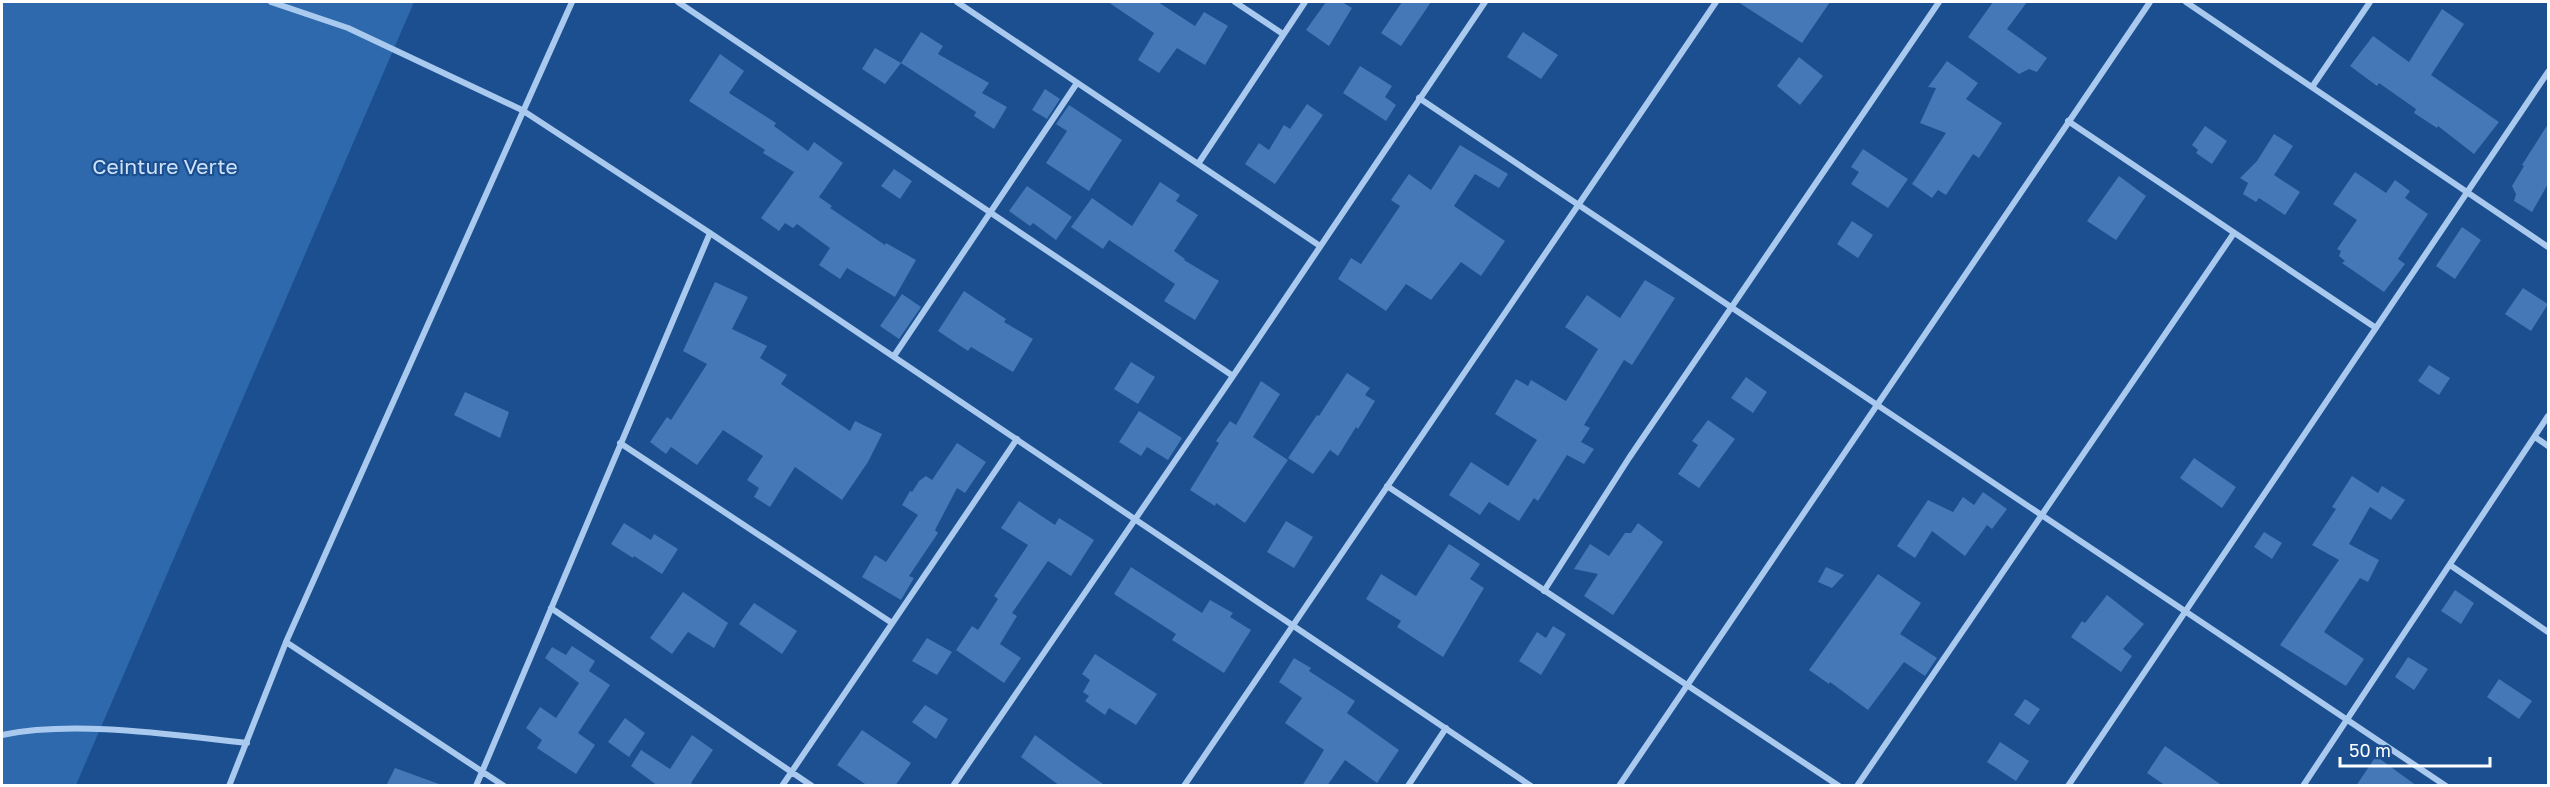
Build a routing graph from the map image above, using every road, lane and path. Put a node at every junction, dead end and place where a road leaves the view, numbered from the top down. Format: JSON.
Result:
{"nodes":[{"id":1,"x":271,"y":2,"type":"edge"},
{"id":2,"x":572,"y":2,"type":"edge"},
{"id":3,"x":678,"y":2,"type":"edge"},
{"id":4,"x":957,"y":2,"type":"edge"},
{"id":5,"x":1235,"y":2,"type":"edge"},
{"id":6,"x":1305,"y":2,"type":"edge"},
{"id":7,"x":1485,"y":2,"type":"edge"},
{"id":8,"x":1716,"y":2,"type":"edge"},
{"id":9,"x":1940,"y":2,"type":"edge"},
{"id":10,"x":2150,"y":2,"type":"edge"},
{"id":11,"x":2186,"y":2,"type":"edge"},
{"id":12,"x":2370,"y":2,"type":"edge"},
{"id":13,"x":1282,"y":34,"type":"junction"},
{"id":14,"x":2548,"y":72,"type":"edge"},
{"id":15,"x":1077,"y":83,"type":"junction"},
{"id":16,"x":2312,"y":87,"type":"junction"},
{"id":17,"x":1419,"y":98,"type":"junction"},
{"id":18,"x":522,"y":110,"type":"junction"},
{"id":19,"x":2068,"y":121,"type":"junction"},
{"id":20,"x":1198,"y":164,"type":"junction"},
{"id":21,"x":2468,"y":192,"type":"junction"},
{"id":22,"x":1578,"y":205,"type":"junction"},
{"id":23,"x":991,"y":212,"type":"junction"},
{"id":24,"x":710,"y":233,"type":"junction"},
{"id":25,"x":2234,"y":233,"type":"junction"},
{"id":26,"x":1320,"y":246,"type":"junction"},
{"id":27,"x":2548,"y":247,"type":"edge"},
{"id":28,"x":1732,"y":308,"type":"junction"},
{"id":29,"x":2376,"y":328,"type":"junction"},
{"id":30,"x":894,"y":356,"type":"junction"},
{"id":31,"x":1233,"y":376,"type":"junction"},
{"id":32,"x":1877,"y":405,"type":"junction"},
{"id":33,"x":2548,"y":416,"type":"edge"},
{"id":34,"x":2535,"y":437,"type":"junction"},
{"id":35,"x":1017,"y":439,"type":"junction"},
{"id":36,"x":620,"y":443,"type":"junction"},
{"id":37,"x":2548,"y":446,"type":"edge"},
{"id":38,"x":1387,"y":486,"type":"junction"},
{"id":39,"x":2042,"y":515,"type":"junction"},
{"id":40,"x":1135,"y":519,"type":"junction"},
{"id":41,"x":2450,"y":565,"type":"junction"},
{"id":42,"x":1544,"y":591,"type":"junction"},
{"id":43,"x":551,"y":608,"type":"junction"},
{"id":44,"x":2185,"y":611,"type":"junction"},
{"id":45,"x":892,"y":623,"type":"junction"},
{"id":46,"x":1293,"y":626,"type":"junction"},
{"id":47,"x":2548,"y":632,"type":"edge"},
{"id":48,"x":286,"y":642,"type":"junction"},
{"id":49,"x":1688,"y":684,"type":"junction"},
{"id":50,"x":2348,"y":720,"type":"junction"},
{"id":51,"x":1446,"y":728,"type":"junction"},
{"id":52,"x":2,"y":735,"type":"edge"},
{"id":53,"x":247,"y":743,"type":"junction"},
{"id":54,"x":482,"y":771,"type":"junction"},
{"id":55,"x":791,"y":771,"type":"junction"},
{"id":56,"x":229,"y":786,"type":"edge"},
{"id":57,"x":476,"y":786,"type":"edge"},
{"id":58,"x":504,"y":786,"type":"edge"},
{"id":59,"x":782,"y":786,"type":"edge"},
{"id":60,"x":812,"y":786,"type":"edge"},
{"id":61,"x":953,"y":786,"type":"edge"},
{"id":62,"x":1184,"y":786,"type":"edge"},
{"id":63,"x":1408,"y":786,"type":"edge"},
{"id":64,"x":1531,"y":786,"type":"edge"},
{"id":65,"x":1619,"y":786,"type":"edge"},
{"id":66,"x":1839,"y":786,"type":"edge"},
{"id":67,"x":1857,"y":786,"type":"edge"},
{"id":68,"x":2068,"y":786,"type":"edge"},
{"id":69,"x":2303,"y":786,"type":"edge"},
{"id":70,"x":2446,"y":786,"type":"edge"}],
"edges":[{"from":1,"to":18,"type":"street"},
{"from":2,"to":18,"type":"street"},
{"from":3,"to":23,"type":"street"},
{"from":4,"to":15,"type":"street"},
{"from":5,"to":13,"type":"street"},
{"from":6,"to":13,"type":"street"},
{"from":7,"to":17,"type":"street"},
{"from":8,"to":22,"type":"street"},
{"from":9,"to":28,"type":"street"},
{"from":10,"to":19,"type":"street"},
{"from":11,"to":16,"type":"street"},
{"from":12,"to":16,"type":"street"},
{"from":13,"to":20,"type":"street"},
{"from":14,"to":21,"type":"street"},
{"from":15,"to":20,"type":"street"},
{"from":15,"to":23,"type":"street"},
{"from":16,"to":21,"type":"street"},
{"from":17,"to":22,"type":"street"},
{"from":17,"to":26,"type":"street"},
{"from":18,"to":24,"type":"street"},
{"from":18,"to":48,"type":"street"},
{"from":19,"to":25,"type":"street"},
{"from":19,"to":32,"type":"street"},
{"from":20,"to":26,"type":"street"},
{"from":21,"to":27,"type":"street"},
{"from":21,"to":29,"type":"street"},
{"from":22,"to":28,"type":"street"},
{"from":22,"to":38,"type":"street"},
{"from":23,"to":30,"type":"street"},
{"from":23,"to":31,"type":"street"},
{"from":24,"to":30,"type":"street"},
{"from":24,"to":36,"type":"street"},
{"from":25,"to":29,"type":"street"},
{"from":25,"to":39,"type":"street"},
{"from":26,"to":31,"type":"street"},
{"from":28,"to":32,"type":"street"},
{"from":28,"to":42,"type":"street"},
{"from":29,"to":44,"type":"street"},
{"from":30,"to":35,"type":"street"},
{"from":31,"to":40,"type":"street"},
{"from":32,"to":39,"type":"street"},
{"from":32,"to":49,"type":"street"},
{"from":33,"to":34,"type":"street"},
{"from":34,"to":37,"type":"street"},
{"from":34,"to":41,"type":"street"},
{"from":35,"to":40,"type":"street"},
{"from":35,"to":45,"type":"street"},
{"from":36,"to":43,"type":"street"},
{"from":36,"to":45,"type":"street"},
{"from":38,"to":42,"type":"street"},
{"from":38,"to":46,"type":"street"},
{"from":39,"to":44,"type":"street"},
{"from":39,"to":67,"type":"street"},
{"from":40,"to":46,"type":"street"},
{"from":40,"to":61,"type":"street"},
{"from":41,"to":47,"type":"street"},
{"from":41,"to":50,"type":"street"},
{"from":42,"to":49,"type":"street"},
{"from":43,"to":54,"type":"street"},
{"from":43,"to":55,"type":"street"},
{"from":44,"to":50,"type":"street"},
{"from":44,"to":68,"type":"street"},
{"from":45,"to":55,"type":"street"},
{"from":46,"to":51,"type":"street"},
{"from":46,"to":62,"type":"street"},
{"from":48,"to":53,"type":"street"},
{"from":48,"to":54,"type":"street"},
{"from":49,"to":65,"type":"street"},
{"from":49,"to":66,"type":"street"},
{"from":50,"to":69,"type":"street"},
{"from":50,"to":70,"type":"street"},
{"from":51,"to":63,"type":"street"},
{"from":51,"to":64,"type":"street"},
{"from":52,"to":53,"type":"street"},
{"from":53,"to":56,"type":"street"},
{"from":54,"to":57,"type":"street"},
{"from":54,"to":58,"type":"street"},
{"from":55,"to":59,"type":"street"},
{"from":55,"to":60,"type":"street"}]}
